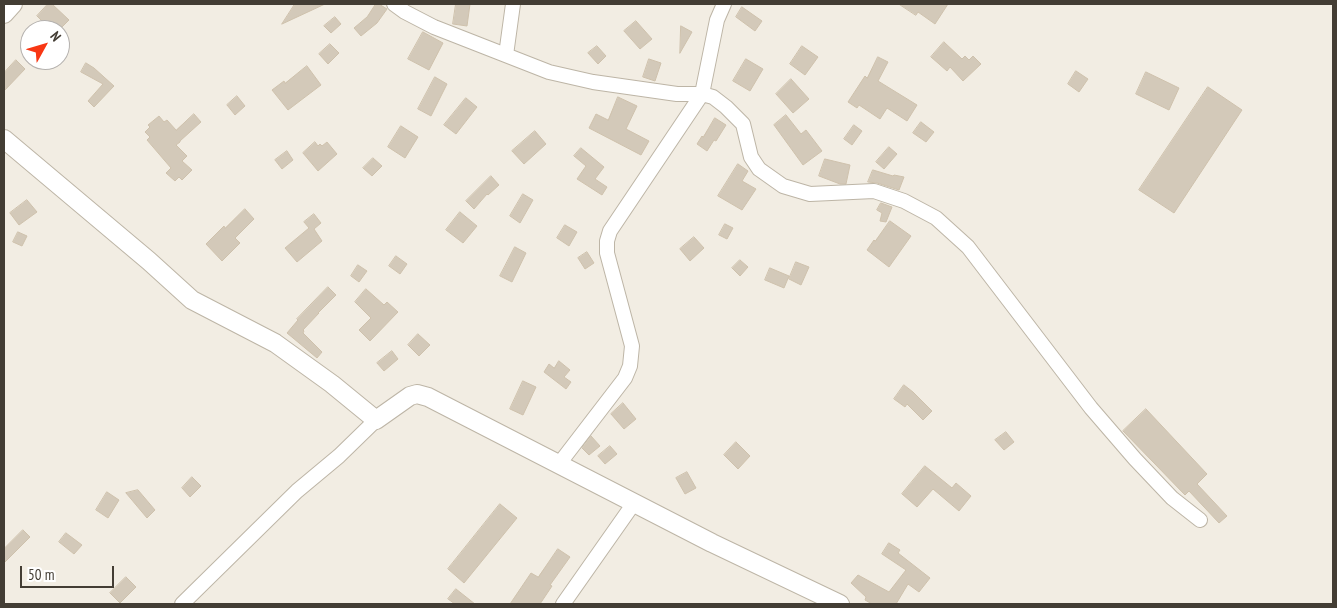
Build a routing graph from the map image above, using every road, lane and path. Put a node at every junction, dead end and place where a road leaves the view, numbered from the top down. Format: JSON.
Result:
{"nodes":[{"id":1,"x":13,"y":4,"type":"edge"},
{"id":2,"x":394,"y":4,"type":"edge"},
{"id":3,"x":513,"y":4,"type":"edge"},
{"id":4,"x":724,"y":4,"type":"edge"},
{"id":5,"x":4,"y":14,"type":"edge"},
{"id":6,"x":506,"y":55,"type":"junction"},
{"id":7,"x":702,"y":94,"type":"junction"},
{"id":8,"x":4,"y":139,"type":"edge"},
{"id":9,"x":376,"y":420,"type":"junction"},
{"id":10,"x":559,"y":464,"type":"junction"},
{"id":11,"x":634,"y":503,"type":"junction"},
{"id":12,"x":1200,"y":520,"type":"dead end"},
{"id":13,"x":182,"y":604,"type":"edge"},
{"id":14,"x":563,"y":604,"type":"edge"},
{"id":15,"x":840,"y":604,"type":"edge"}],
"edges":[{"from":1,"to":5,"type":"street"},
{"from":2,"to":6,"type":"street"},
{"from":3,"to":6,"type":"street"},
{"from":4,"to":7,"type":"street"},
{"from":6,"to":7,"type":"street"},
{"from":7,"to":10,"type":"street"},
{"from":7,"to":12,"type":"street"},
{"from":8,"to":9,"type":"street"},
{"from":9,"to":10,"type":"street"},
{"from":9,"to":13,"type":"street"},
{"from":10,"to":11,"type":"street"},
{"from":11,"to":14,"type":"street"},
{"from":11,"to":15,"type":"street"}]}
